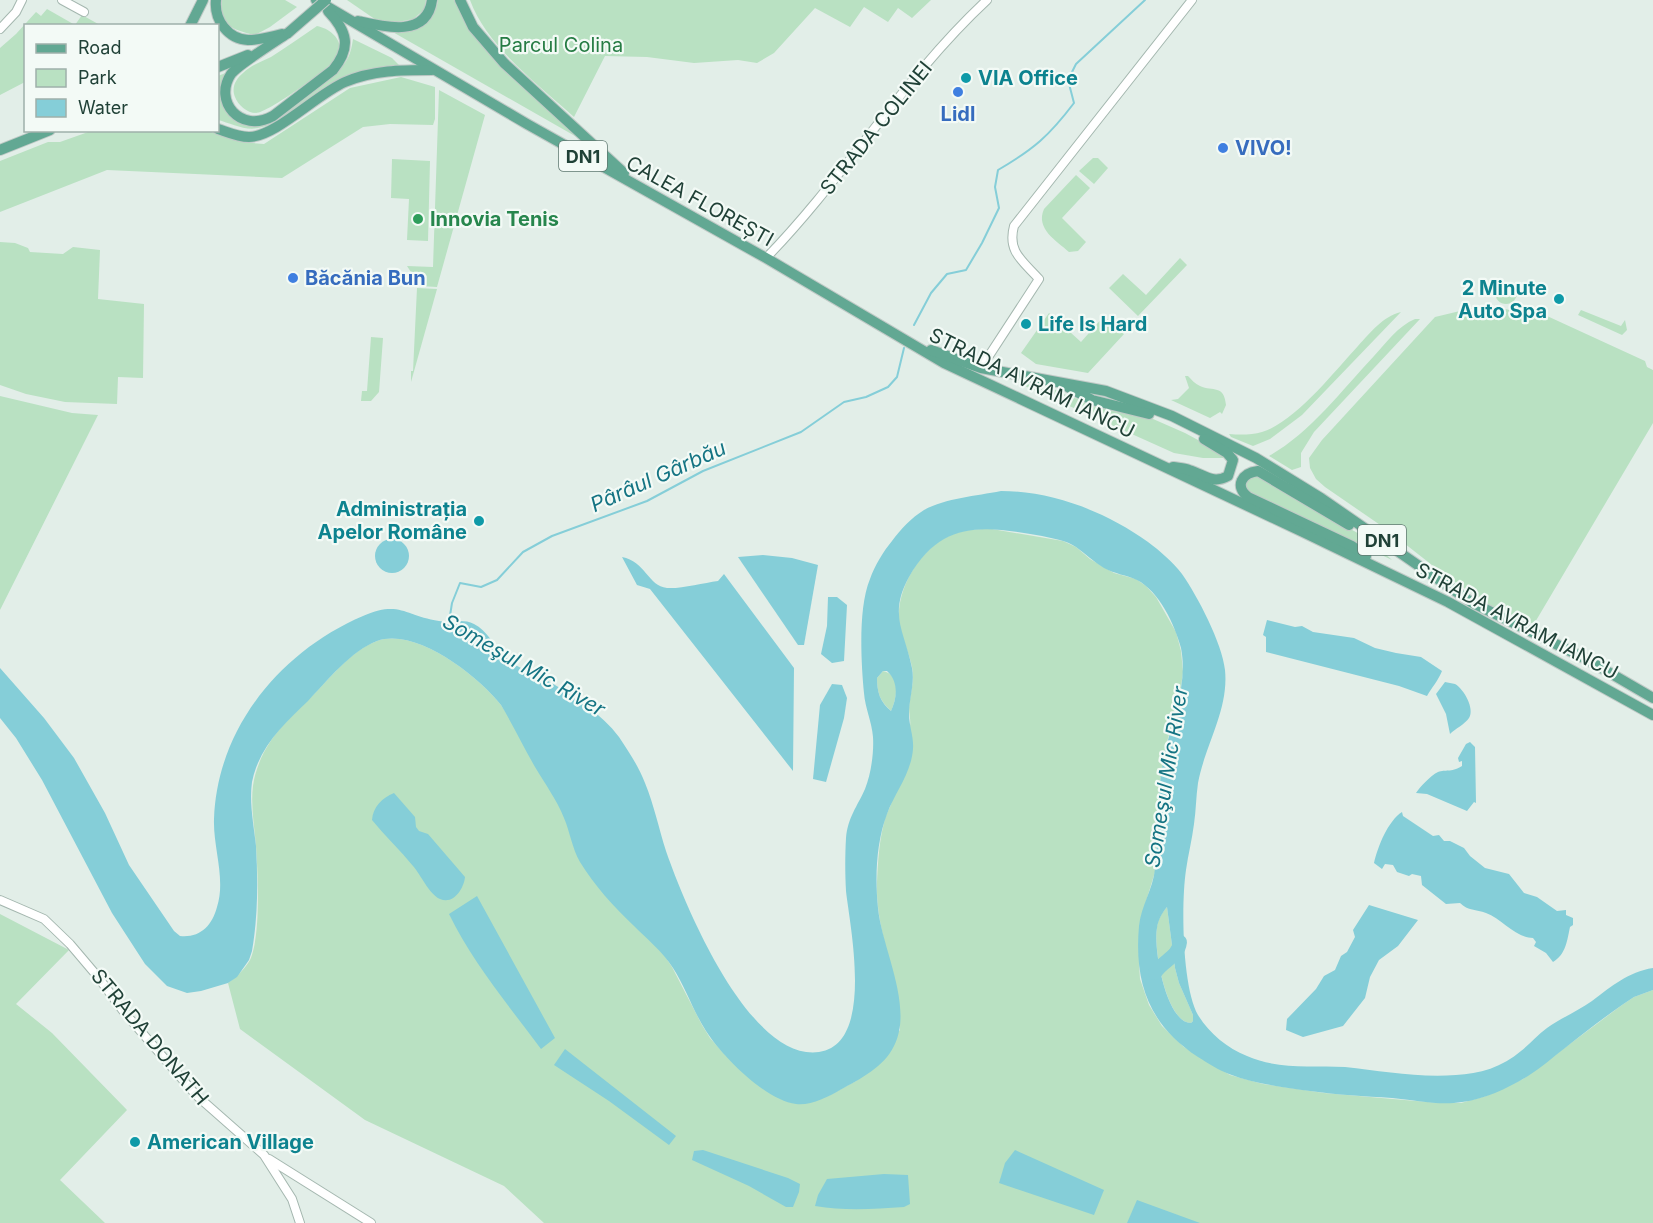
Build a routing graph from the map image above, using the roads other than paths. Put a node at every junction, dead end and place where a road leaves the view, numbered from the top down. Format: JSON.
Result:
{"nodes":[{"id":1,"x":22,"y":0,"type":"edge"},
{"id":2,"x":62,"y":0,"type":"edge"},
{"id":3,"x":203,"y":0,"type":"edge"},
{"id":4,"x":216,"y":0,"type":"edge"},
{"id":5,"x":432,"y":0,"type":"edge"},
{"id":6,"x":460,"y":0,"type":"edge"},
{"id":7,"x":987,"y":0,"type":"edge"},
{"id":8,"x":1192,"y":0,"type":"edge"},
{"id":9,"x":321,"y":1,"type":"edge"},
{"id":10,"x":84,"y":12,"type":"dead end"},
{"id":11,"x":341,"y":15,"type":"junction"},
{"id":12,"x":191,"y":24,"type":"edge"},
{"id":13,"x":0,"y":29,"type":"edge"},
{"id":14,"x":288,"y":33,"type":"junction"},
{"id":15,"x":219,"y":67,"type":"edge"},
{"id":16,"x":433,"y":70,"type":"junction"},
{"id":17,"x":219,"y":129,"type":"edge"},
{"id":18,"x":45,"y":132,"type":"edge"},
{"id":19,"x":0,"y":150,"type":"edge"},
{"id":20,"x":640,"y":188,"type":"junction"},
{"id":21,"x":766,"y":258,"type":"junction"},
{"id":22,"x":907,"y":340,"type":"junction"},
{"id":23,"x":981,"y":368,"type":"junction"},
{"id":24,"x":1056,"y":381,"type":"junction"},
{"id":25,"x":1158,"y":464,"type":"junction"},
{"id":26,"x":1379,"y":538,"type":"junction"},
{"id":27,"x":1390,"y":574,"type":"junction"},
{"id":28,"x":1653,"y":698,"type":"edge"},
{"id":29,"x":1653,"y":715,"type":"edge"},
{"id":30,"x":0,"y":900,"type":"edge"},
{"id":31,"x":264,"y":1155,"type":"junction"},
{"id":32,"x":300,"y":1223,"type":"edge"},
{"id":33,"x":371,"y":1223,"type":"edge"}],
"edges":[{"from":1,"to":13,"type":"street"},
{"from":2,"to":10,"type":"street"},
{"from":3,"to":12,"type":"main road"},
{"from":4,"to":14,"type":"main road"},
{"from":5,"to":11,"type":"main road"},
{"from":6,"to":20,"type":"main road"},
{"from":7,"to":21,"type":"street","name":"STRADA COLINEI"},
{"from":8,"to":23,"type":"street"},
{"from":9,"to":11,"type":"main road","name":"CALEA FLOREȘTI","number":"DN1"},
{"from":9,"to":14,"type":"main road","bridge":true},
{"from":9,"to":14,"type":"main road"},
{"from":11,"to":16,"type":"main road","name":"CALEA FLOREȘTI","number":"DN1"},
{"from":14,"to":15,"type":"main road"},
{"from":16,"to":17,"type":"main road"},
{"from":16,"to":20,"type":"main road","name":"CALEA FLOREȘTI","number":"DN1"},
{"from":18,"to":19,"type":"main road"},
{"from":20,"to":21,"type":"main road","name":"CALEA FLOREȘTI","number":"DN1"},
{"from":21,"to":22,"type":"main road","name":"CALEA FLOREȘTI","number":"DN1"},
{"from":22,"to":23,"type":"main road","name":"STRADA AVRAM IANCU","number":"DN1"},
{"from":22,"to":25,"type":"main road","name":"STRADA AVRAM IANCU","number":"DN1"},
{"from":23,"to":24,"type":"main road","name":"STRADA AVRAM IANCU","number":"DN1"},
{"from":24,"to":25,"type":"main road"},
{"from":24,"to":26,"type":"main road","name":"STRADA AVRAM IANCU","number":"DN1"},
{"from":25,"to":27,"type":"main road","name":"STRADA AVRAM IANCU","number":"DN1"},
{"from":26,"to":27,"type":"main road"},
{"from":26,"to":28,"type":"main road","name":"STRADA AVRAM IANCU","number":"DN1"},
{"from":27,"to":29,"type":"main road","name":"STRADA AVRAM IANCU","number":"DN1"},
{"from":30,"to":31,"type":"street","name":"STRADA DONATH"},
{"from":31,"to":32,"type":"street","name":"STRADA DONATH"},
{"from":31,"to":33,"type":"street"}]}
